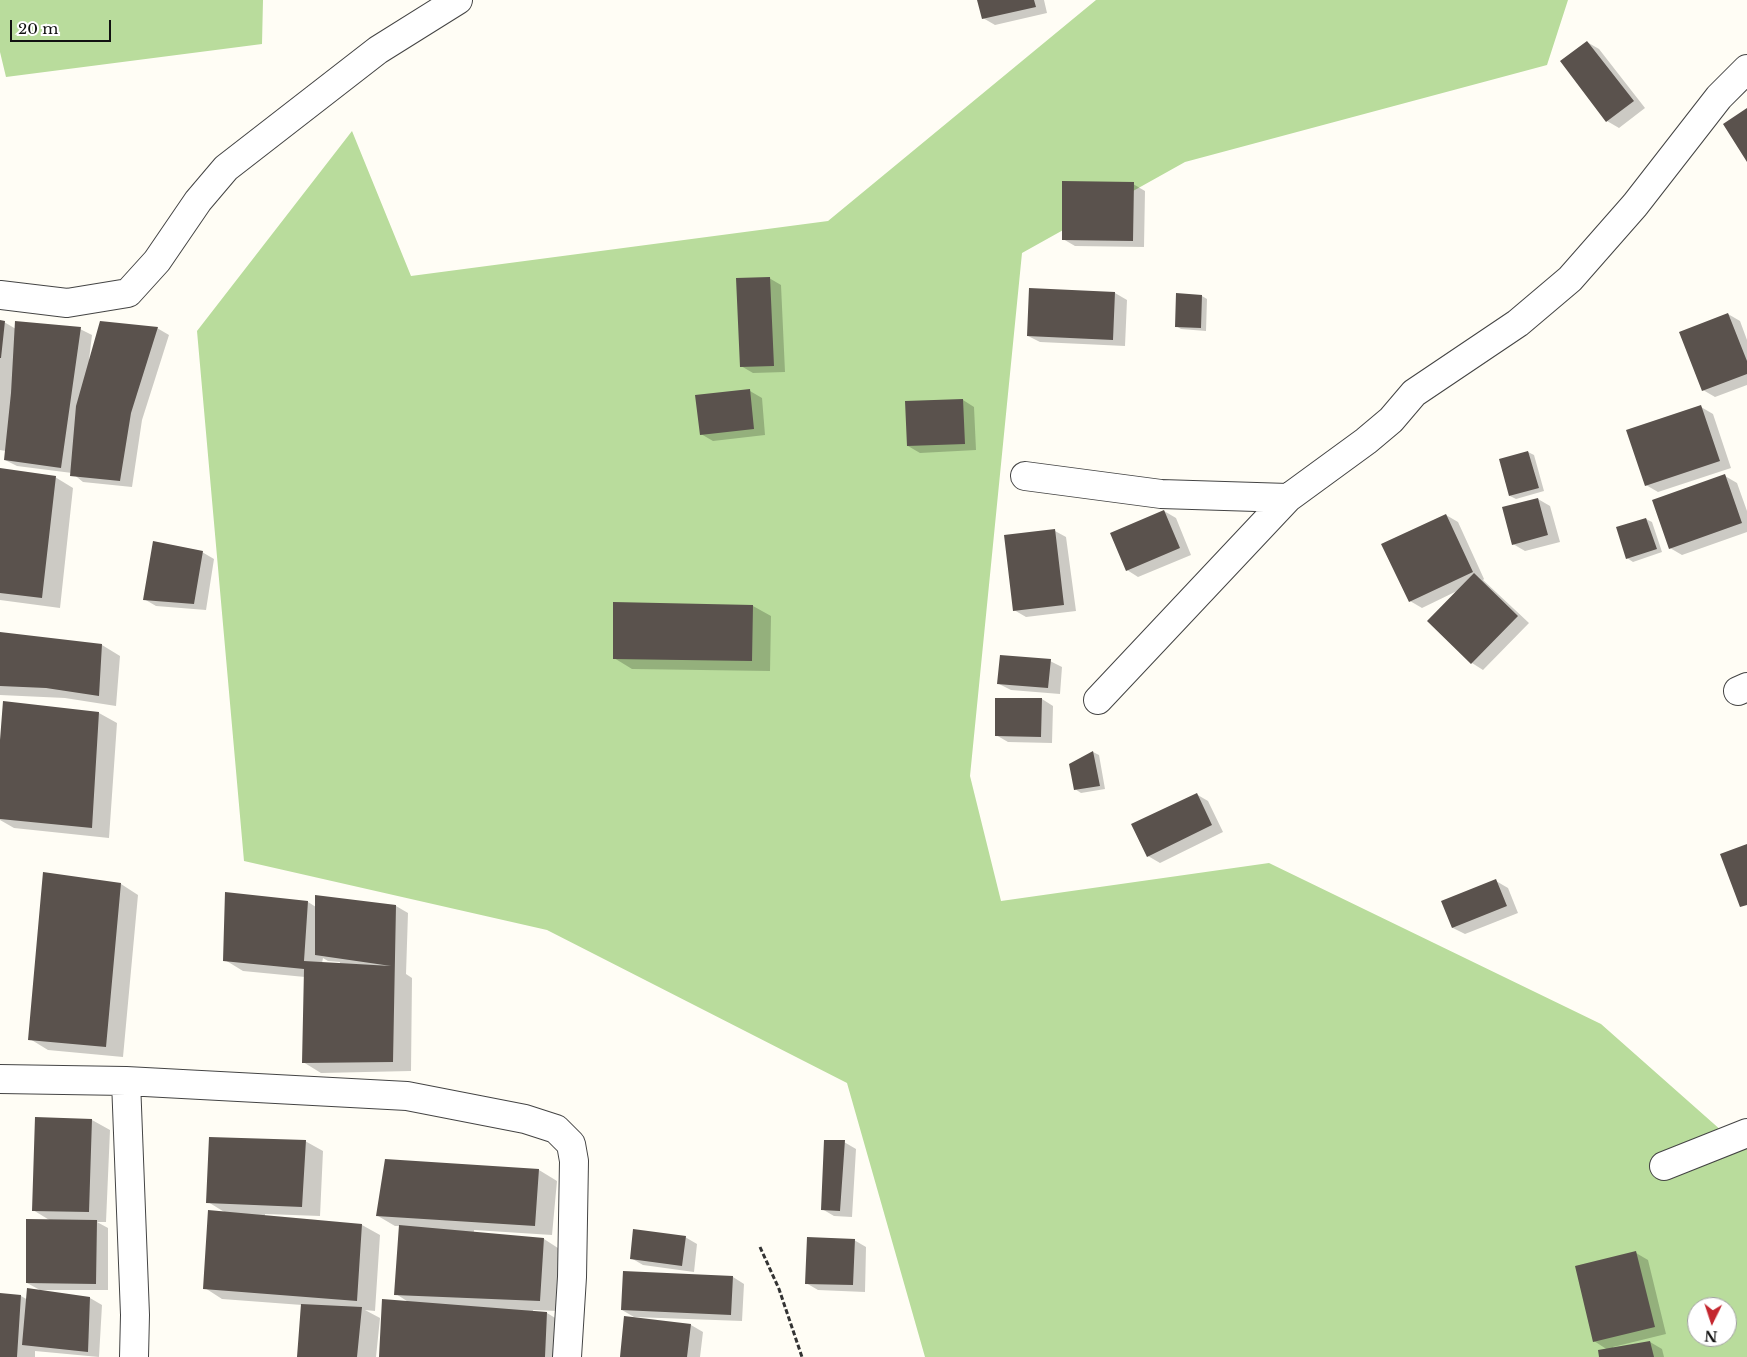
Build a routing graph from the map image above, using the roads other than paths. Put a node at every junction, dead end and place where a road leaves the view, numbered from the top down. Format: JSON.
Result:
{"nodes":[{"id":1,"x":458,"y":0,"type":"edge"},
{"id":2,"x":1747,"y":70,"type":"edge"},
{"id":3,"x":0,"y":295,"type":"edge"},
{"id":4,"x":1025,"y":476,"type":"dead end"},
{"id":5,"x":1288,"y":498,"type":"junction"},
{"id":6,"x":1098,"y":700,"type":"dead end"},
{"id":7,"x":0,"y":1079,"type":"edge"},
{"id":8,"x":126,"y":1081,"type":"junction"},
{"id":9,"x":1747,"y":1133,"type":"edge"},
{"id":10,"x":1664,"y":1166,"type":"dead end"},
{"id":11,"x":134,"y":1357,"type":"edge"},
{"id":12,"x":567,"y":1357,"type":"edge"}],
"edges":[{"from":1,"to":3,"type":"street"},
{"from":2,"to":5,"type":"street"},
{"from":4,"to":5,"type":"street"},
{"from":5,"to":6,"type":"street"},
{"from":7,"to":8,"type":"street"},
{"from":8,"to":11,"type":"street"},
{"from":8,"to":12,"type":"street"},
{"from":9,"to":10,"type":"street"}]}
